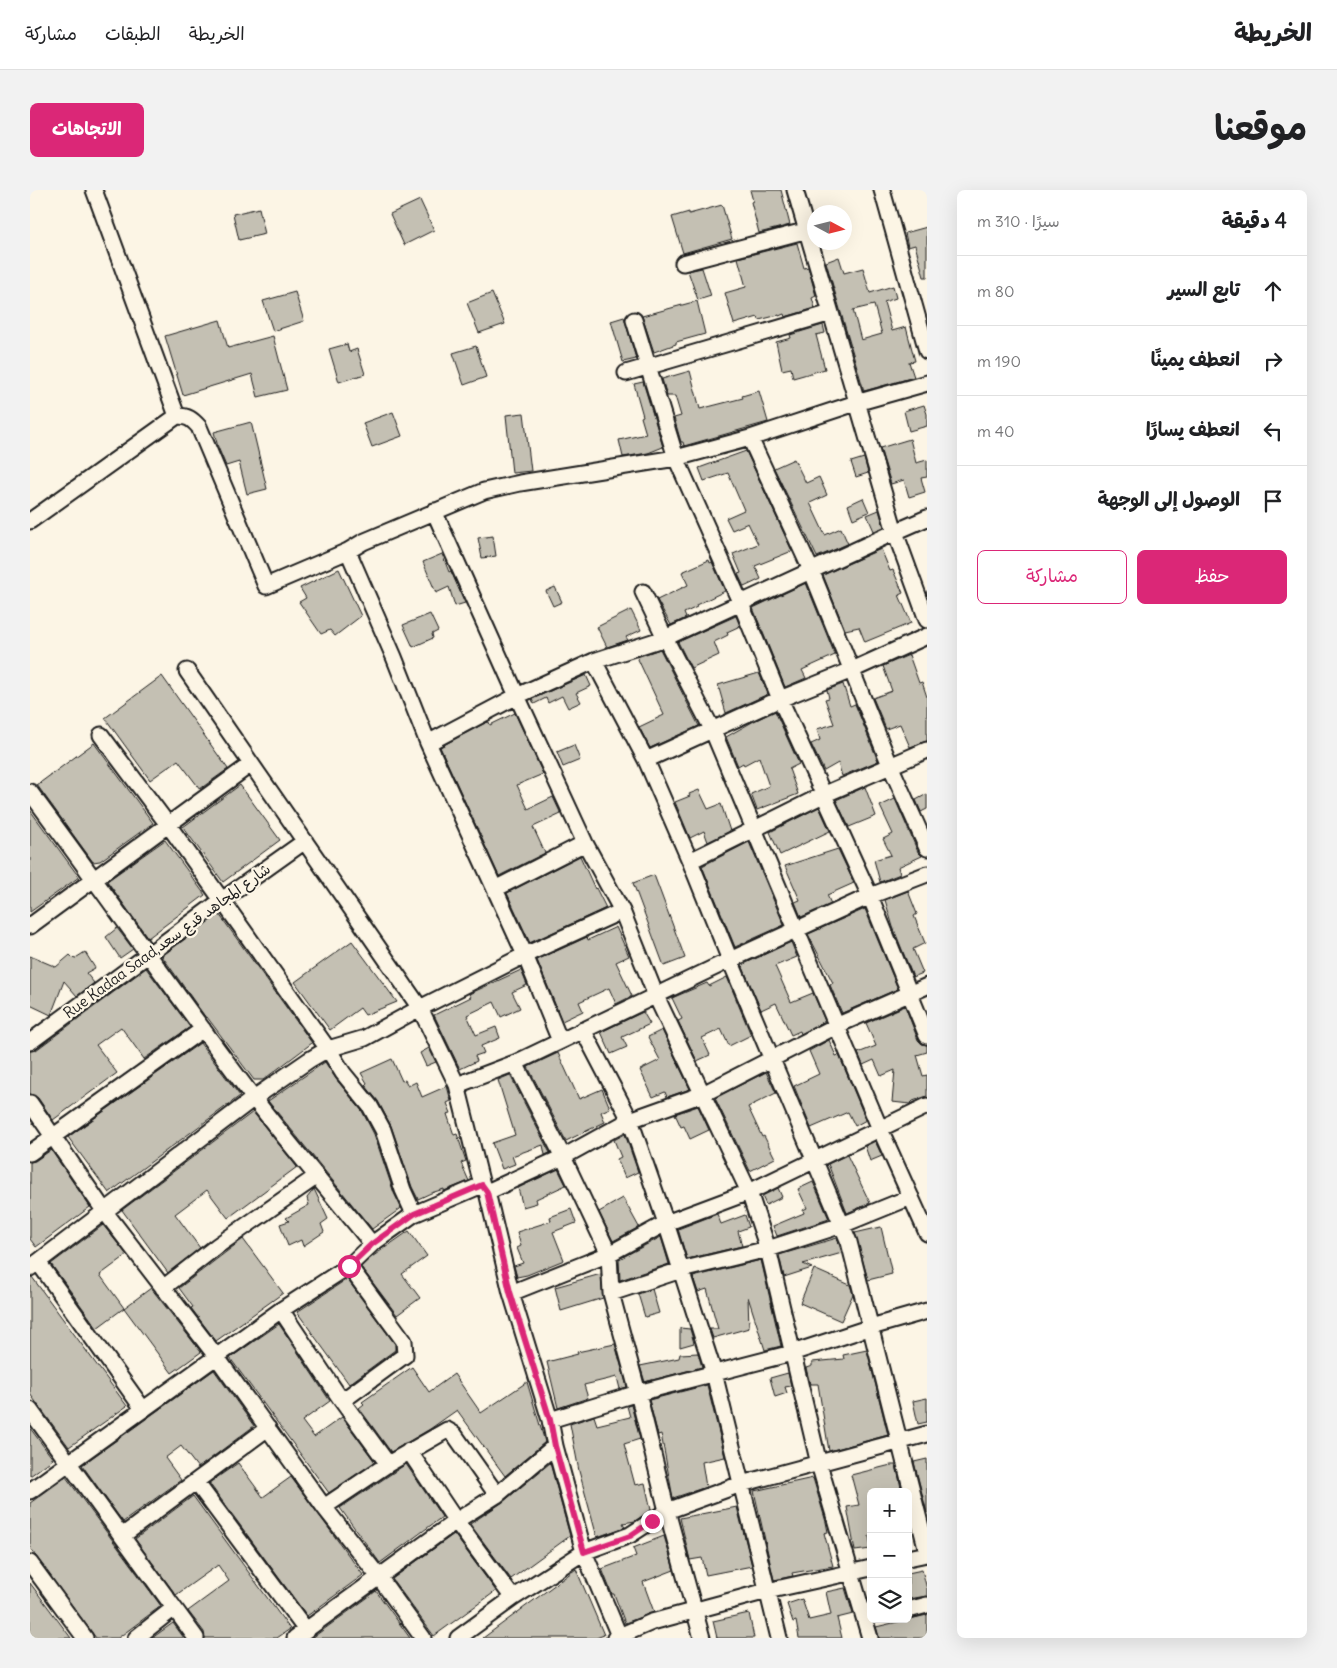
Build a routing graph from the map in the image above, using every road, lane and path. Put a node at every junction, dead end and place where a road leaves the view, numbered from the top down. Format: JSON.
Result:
{"nodes":[{"id":1,"x":94,"y":190,"type":"edge"},
{"id":2,"x":796,"y":190,"type":"edge"},
{"id":3,"x":882,"y":190,"type":"edge"},
{"id":4,"x":807,"y":227,"type":"edge"},
{"id":5,"x":807,"y":230,"type":"edge"},
{"id":6,"x":814,"y":250,"type":"edge"},
{"id":7,"x":683,"y":263,"type":"dead end"},
{"id":8,"x":831,"y":313,"type":"junction"},
{"id":9,"x":634,"y":320,"type":"dead end"},
{"id":10,"x":927,"y":352,"type":"edge"},
{"id":11,"x":648,"y":366,"type":"junction"},
{"id":12,"x":626,"y":373,"type":"dead end"},
{"id":13,"x":927,"y":383,"type":"edge"},
{"id":14,"x":856,"y":403,"type":"junction"},
{"id":15,"x":177,"y":416,"type":"junction"},
{"id":16,"x":750,"y":438,"type":"junction"},
{"id":17,"x":676,"y":458,"type":"junction"},
{"id":18,"x":434,"y":511,"type":"junction"},
{"id":19,"x":927,"y":518,"type":"edge"},
{"id":20,"x":30,"y":521,"type":"edge"},
{"id":21,"x":895,"y":532,"type":"junction"},
{"id":22,"x":348,"y":551,"type":"junction"},
{"id":23,"x":812,"y":570,"type":"junction"},
{"id":24,"x":643,"y":592,"type":"dead end"},
{"id":25,"x":741,"y":604,"type":"junction"},
{"id":26,"x":927,"y":620,"type":"edge"},
{"id":27,"x":927,"y":636,"type":"edge"},
{"id":28,"x":664,"y":638,"type":"junction"},
{"id":29,"x":594,"y":662,"type":"junction"},
{"id":30,"x":852,"y":670,"type":"junction"},
{"id":31,"x":187,"y":671,"type":"dead end"},
{"id":32,"x":517,"y":696,"type":"junction"},
{"id":33,"x":780,"y":699,"type":"junction"},
{"id":34,"x":712,"y":729,"type":"junction"},
{"id":35,"x":101,"y":735,"type":"dead end"},
{"id":36,"x":428,"y":743,"type":"junction"},
{"id":37,"x":927,"y":750,"type":"edge"},
{"id":38,"x":646,"y":760,"type":"junction"},
{"id":39,"x":251,"y":764,"type":"junction"},
{"id":40,"x":890,"y":765,"type":"junction"},
{"id":41,"x":30,"y":792,"type":"edge"},
{"id":42,"x":824,"y":795,"type":"junction"},
{"id":43,"x":169,"y":826,"type":"junction"},
{"id":44,"x":755,"y":829,"type":"junction"},
{"id":45,"x":305,"y":841,"type":"junction"},
{"id":46,"x":585,"y":843,"type":"junction"},
{"id":47,"x":927,"y":848,"type":"edge"},
{"id":48,"x":690,"y":861,"type":"junction"},
{"id":49,"x":927,"y":874,"type":"edge"},
{"id":50,"x":95,"y":879,"type":"junction"},
{"id":51,"x":495,"y":890,"type":"junction"},
{"id":52,"x":870,"y":896,"type":"junction"},
{"id":53,"x":222,"y":900,"type":"junction"},
{"id":54,"x":622,"y":911,"type":"junction"},
{"id":55,"x":30,"y":926,"type":"edge"},
{"id":56,"x":796,"y":930,"type":"junction"},
{"id":57,"x":147,"y":955,"type":"junction"},
{"id":58,"x":525,"y":955,"type":"junction"},
{"id":59,"x":730,"y":960,"type":"junction"},
{"id":60,"x":927,"y":986,"type":"edge"},
{"id":61,"x":910,"y":994,"type":"junction"},
{"id":62,"x":656,"y":996,"type":"junction"},
{"id":63,"x":420,"y":1008,"type":"junction"},
{"id":64,"x":838,"y":1025,"type":"junction"},
{"id":65,"x":203,"y":1029,"type":"junction"},
{"id":66,"x":583,"y":1030,"type":"junction"},
{"id":67,"x":927,"y":1036,"type":"edge"},
{"id":68,"x":560,"y":1041,"type":"junction"},
{"id":69,"x":30,"y":1042,"type":"edge"},
{"id":70,"x":328,"y":1048,"type":"junction"},
{"id":71,"x":772,"y":1058,"type":"junction"},
{"id":72,"x":515,"y":1063,"type":"junction"},
{"id":73,"x":457,"y":1085,"type":"junction"},
{"id":74,"x":703,"y":1094,"type":"junction"},
{"id":75,"x":254,"y":1098,"type":"junction"},
{"id":76,"x":30,"y":1104,"type":"edge"},
{"id":77,"x":927,"y":1106,"type":"edge"},
{"id":78,"x":630,"y":1120,"type":"junction"},
{"id":79,"x":880,"y":1129,"type":"junction"},
{"id":80,"x":53,"y":1136,"type":"junction"},
{"id":81,"x":30,"y":1153,"type":"edge"},
{"id":82,"x":563,"y":1157,"type":"junction"},
{"id":83,"x":815,"y":1160,"type":"junction"},
{"id":84,"x":317,"y":1176,"type":"junction"},
{"id":85,"x":485,"y":1189,"type":"junction"},
{"id":86,"x":749,"y":1192,"type":"junction"},
{"id":87,"x":911,"y":1197,"type":"junction"},
{"id":88,"x":922,"y":1210,"type":"edge"},
{"id":89,"x":105,"y":1212,"type":"junction"},
{"id":90,"x":414,"y":1214,"type":"junction"},
{"id":91,"x":666,"y":1223,"type":"junction"},
{"id":92,"x":842,"y":1225,"type":"junction"},
{"id":93,"x":927,"y":1233,"type":"edge"},
{"id":94,"x":372,"y":1244,"type":"junction"},
{"id":95,"x":768,"y":1249,"type":"junction"},
{"id":96,"x":609,"y":1254,"type":"junction"},
{"id":97,"x":34,"y":1265,"type":"edge"},
{"id":98,"x":349,"y":1266,"type":"junction"},
{"id":99,"x":681,"y":1270,"type":"junction"},
{"id":100,"x":163,"y":1288,"type":"junction"},
{"id":101,"x":510,"y":1292,"type":"junction"},
{"id":102,"x":611,"y":1293,"type":"junction"},
{"id":103,"x":281,"y":1310,"type":"junction"},
{"id":104,"x":927,"y":1311,"type":"edge"},
{"id":105,"x":871,"y":1327,"type":"junction"},
{"id":106,"x":792,"y":1353,"type":"junction"},
{"id":107,"x":216,"y":1356,"type":"junction"},
{"id":108,"x":714,"y":1372,"type":"junction"},
{"id":109,"x":638,"y":1393,"type":"junction"},
{"id":110,"x":342,"y":1401,"type":"junction"},
{"id":111,"x":143,"y":1409,"type":"junction"},
{"id":112,"x":30,"y":1410,"type":"edge"},
{"id":113,"x":550,"y":1420,"type":"junction"},
{"id":114,"x":268,"y":1428,"type":"junction"},
{"id":115,"x":927,"y":1434,"type":"edge"},
{"id":116,"x":900,"y":1441,"type":"junction"},
{"id":117,"x":555,"y":1446,"type":"junction"},
{"id":118,"x":409,"y":1451,"type":"junction"},
{"id":119,"x":68,"y":1462,"type":"junction"},
{"id":120,"x":388,"y":1464,"type":"junction"},
{"id":121,"x":819,"y":1464,"type":"junction"},
{"id":122,"x":196,"y":1482,"type":"junction"},
{"id":123,"x":741,"y":1484,"type":"junction"},
{"id":124,"x":30,"y":1491,"type":"edge"},
{"id":125,"x":497,"y":1495,"type":"junction"},
{"id":126,"x":324,"y":1507,"type":"junction"},
{"id":127,"x":667,"y":1511,"type":"junction"},
{"id":128,"x":456,"y":1521,"type":"junction"},
{"id":129,"x":924,"y":1528,"type":"edge"},
{"id":130,"x":122,"y":1536,"type":"junction"},
{"id":131,"x":584,"y":1552,"type":"junction"},
{"id":132,"x":927,"y":1552,"type":"edge"},
{"id":133,"x":912,"y":1557,"type":"edge"},
{"id":134,"x":30,"y":1563,"type":"edge"},
{"id":135,"x":867,"y":1569,"type":"edge"},
{"id":136,"x":850,"y":1573,"type":"junction"},
{"id":137,"x":379,"y":1577,"type":"junction"},
{"id":138,"x":767,"y":1591,"type":"junction"},
{"id":139,"x":513,"y":1598,"type":"junction"},
{"id":140,"x":927,"y":1605,"type":"edge"},
{"id":141,"x":174,"y":1608,"type":"junction"},
{"id":142,"x":912,"y":1609,"type":"edge"},
{"id":143,"x":695,"y":1610,"type":"junction"},
{"id":144,"x":867,"y":1617,"type":"edge"},
{"id":145,"x":868,"y":1623,"type":"edge"},
{"id":146,"x":300,"y":1634,"type":"edge"},
{"id":147,"x":618,"y":1637,"type":"edge"},
{"id":148,"x":85,"y":1638,"type":"edge"},
{"id":149,"x":136,"y":1638,"type":"edge"},
{"id":150,"x":196,"y":1638,"type":"edge"},
{"id":151,"x":422,"y":1638,"type":"edge"},
{"id":152,"x":458,"y":1638,"type":"edge"},
{"id":153,"x":702,"y":1638,"type":"edge"},
{"id":154,"x":779,"y":1638,"type":"edge"},
{"id":155,"x":870,"y":1638,"type":"edge"}],
"edges":[{"from":1,"to":15,"type":"street"},
{"from":2,"to":4,"type":"street"},
{"from":3,"to":10,"type":"street"},
{"from":5,"to":7,"type":"street"},
{"from":6,"to":8,"type":"street"},
{"from":8,"to":11,"type":"street"},
{"from":8,"to":14,"type":"street"},
{"from":9,"to":11,"type":"street"},
{"from":11,"to":12,"type":"street"},
{"from":11,"to":17,"type":"street"},
{"from":13,"to":14,"type":"street"},
{"from":14,"to":16,"type":"street"},
{"from":14,"to":21,"type":"street"},
{"from":15,"to":20,"type":"street"},
{"from":15,"to":22,"type":"street"},
{"from":16,"to":17,"type":"street"},
{"from":16,"to":23,"type":"street"},
{"from":17,"to":18,"type":"street"},
{"from":17,"to":25,"type":"street"},
{"from":18,"to":22,"type":"street"},
{"from":18,"to":32,"type":"street"},
{"from":19,"to":21,"type":"street"},
{"from":21,"to":23,"type":"street"},
{"from":21,"to":26,"type":"street"},
{"from":22,"to":36,"type":"street"},
{"from":23,"to":25,"type":"street"},
{"from":23,"to":30,"type":"street"},
{"from":24,"to":28,"type":"street"},
{"from":25,"to":28,"type":"street"},
{"from":25,"to":33,"type":"street"},
{"from":27,"to":30,"type":"street"},
{"from":28,"to":29,"type":"street"},
{"from":28,"to":34,"type":"street"},
{"from":29,"to":32,"type":"street"},
{"from":29,"to":38,"type":"street"},
{"from":30,"to":33,"type":"street"},
{"from":30,"to":40,"type":"street"},
{"from":31,"to":39,"type":"street"},
{"from":32,"to":36,"type":"street"},
{"from":32,"to":46,"type":"street"},
{"from":33,"to":34,"type":"street"},
{"from":33,"to":42,"type":"street"},
{"from":34,"to":38,"type":"street"},
{"from":34,"to":44,"type":"street"},
{"from":35,"to":43,"type":"street"},
{"from":36,"to":51,"type":"street"},
{"from":37,"to":40,"type":"street"},
{"from":38,"to":48,"type":"street"},
{"from":39,"to":43,"type":"street"},
{"from":39,"to":45,"type":"street"},
{"from":40,"to":42,"type":"street"},
{"from":40,"to":47,"type":"street"},
{"from":41,"to":50,"type":"street"},
{"from":42,"to":44,"type":"street"},
{"from":42,"to":52,"type":"street"},
{"from":43,"to":50,"type":"street"},
{"from":43,"to":53,"type":"street"},
{"from":44,"to":48,"type":"street"},
{"from":44,"to":56,"type":"street"},
{"from":45,"to":53,"type":"street","name":"Rue Kadaa Saad,شارع المجاهد قدع سعد"},
{"from":45,"to":63,"type":"street"},
{"from":46,"to":51,"type":"street"},
{"from":46,"to":54,"type":"street"},
{"from":48,"to":59,"type":"street"},
{"from":49,"to":52,"type":"street"},
{"from":50,"to":55,"type":"street"},
{"from":50,"to":57,"type":"street"},
{"from":51,"to":58,"type":"street"},
{"from":52,"to":56,"type":"street"},
{"from":52,"to":61,"type":"street"},
{"from":53,"to":57,"type":"street","name":"Rue Kadaa Saad,شارع المجاهد قدع سعد"},
{"from":53,"to":70,"type":"street"},
{"from":54,"to":58,"type":"street"},
{"from":54,"to":62,"type":"street"},
{"from":56,"to":59,"type":"street"},
{"from":56,"to":64,"type":"street"},
{"from":57,"to":65,"type":"street"},
{"from":57,"to":69,"type":"street","name":"Rue Kadaa Saad,شارع المجاهد قدع سعد"},
{"from":58,"to":63,"type":"street"},
{"from":58,"to":68,"type":"street"},
{"from":59,"to":62,"type":"street"},
{"from":59,"to":71,"type":"street"},
{"from":60,"to":61,"type":"street"},
{"from":61,"to":64,"type":"street"},
{"from":61,"to":67,"type":"street"},
{"from":62,"to":66,"type":"street"},
{"from":62,"to":74,"type":"street"},
{"from":63,"to":70,"type":"street"},
{"from":63,"to":73,"type":"street"},
{"from":64,"to":71,"type":"street"},
{"from":64,"to":79,"type":"street"},
{"from":65,"to":75,"type":"street"},
{"from":65,"to":80,"type":"street"},
{"from":66,"to":68,"type":"street"},
{"from":66,"to":78,"type":"street"},
{"from":68,"to":72,"type":"street"},
{"from":70,"to":75,"type":"street"},
{"from":70,"to":90,"type":"street"},
{"from":71,"to":74,"type":"street"},
{"from":71,"to":83,"type":"street"},
{"from":72,"to":73,"type":"street"},
{"from":72,"to":82,"type":"street"},
{"from":73,"to":85,"type":"street"},
{"from":74,"to":78,"type":"street"},
{"from":74,"to":86,"type":"street"},
{"from":75,"to":84,"type":"street"},
{"from":75,"to":89,"type":"street"},
{"from":76,"to":80,"type":"street"},
{"from":77,"to":79,"type":"street"},
{"from":78,"to":82,"type":"street"},
{"from":78,"to":91,"type":"street"},
{"from":79,"to":83,"type":"street"},
{"from":79,"to":87,"type":"street"},
{"from":80,"to":81,"type":"street"},
{"from":80,"to":89,"type":"street"},
{"from":82,"to":85,"type":"street"},
{"from":82,"to":96,"type":"street"},
{"from":83,"to":86,"type":"street"},
{"from":83,"to":92,"type":"street"},
{"from":84,"to":94,"type":"street"},
{"from":84,"to":100,"type":"street"},
{"from":85,"to":90,"type":"street"},
{"from":85,"to":101,"type":"street"},
{"from":86,"to":91,"type":"street"},
{"from":86,"to":95,"type":"street"},
{"from":87,"to":88,"type":"street"},
{"from":87,"to":92,"type":"street"},
{"from":88,"to":93,"type":"street"},
{"from":89,"to":97,"type":"street"},
{"from":89,"to":100,"type":"street"},
{"from":90,"to":94,"type":"street"},
{"from":91,"to":96,"type":"street"},
{"from":91,"to":99,"type":"street"},
{"from":92,"to":95,"type":"street"},
{"from":92,"to":105,"type":"street"},
{"from":94,"to":98,"type":"street"},
{"from":95,"to":99,"type":"street"},
{"from":95,"to":106,"type":"street"},
{"from":96,"to":101,"type":"street"},
{"from":96,"to":102,"type":"street"},
{"from":97,"to":111,"type":"street"},
{"from":98,"to":103,"type":"street"},
{"from":98,"to":110,"type":"street"},
{"from":99,"to":102,"type":"street"},
{"from":99,"to":108,"type":"street"},
{"from":100,"to":107,"type":"street"},
{"from":101,"to":113,"type":"street"},
{"from":102,"to":109,"type":"street"},
{"from":103,"to":107,"type":"street"},
{"from":103,"to":110,"type":"street"},
{"from":104,"to":105,"type":"street"},
{"from":105,"to":106,"type":"street"},
{"from":105,"to":116,"type":"street"},
{"from":106,"to":108,"type":"street"},
{"from":106,"to":121,"type":"street"},
{"from":107,"to":111,"type":"street"},
{"from":107,"to":114,"type":"street"},
{"from":108,"to":109,"type":"street"},
{"from":108,"to":123,"type":"street"},
{"from":109,"to":113,"type":"street"},
{"from":109,"to":127,"type":"street"},
{"from":110,"to":120,"type":"street"},
{"from":111,"to":119,"type":"street"},
{"from":112,"to":119,"type":"street"},
{"from":113,"to":117,"type":"street"},
{"from":114,"to":122,"type":"street"},
{"from":114,"to":126,"type":"street"},
{"from":115,"to":116,"type":"street"},
{"from":116,"to":121,"type":"street"},
{"from":116,"to":129,"type":"street"},
{"from":117,"to":125,"type":"street"},
{"from":117,"to":131,"type":"street"},
{"from":118,"to":120,"type":"street"},
{"from":118,"to":125,"type":"street"},
{"from":118,"to":128,"type":"street"},
{"from":119,"to":124,"type":"street"},
{"from":119,"to":130,"type":"street"},
{"from":120,"to":126,"type":"street"},
{"from":121,"to":123,"type":"street"},
{"from":121,"to":136,"type":"street"},
{"from":122,"to":130,"type":"street"},
{"from":122,"to":146,"type":"street"},
{"from":123,"to":127,"type":"street"},
{"from":123,"to":138,"type":"street"},
{"from":125,"to":128,"type":"street"},
{"from":126,"to":137,"type":"street"},
{"from":127,"to":131,"type":"street"},
{"from":127,"to":143,"type":"street"},
{"from":128,"to":137,"type":"street"},
{"from":128,"to":139,"type":"street"},
{"from":129,"to":132,"type":"street"},
{"from":130,"to":141,"type":"street"},
{"from":131,"to":139,"type":"street"},
{"from":131,"to":147,"type":"street"},
{"from":132,"to":133,"type":"street"},
{"from":134,"to":148,"type":"street"},
{"from":135,"to":136,"type":"street"},
{"from":136,"to":138,"type":"street"},
{"from":136,"to":144,"type":"street"},
{"from":137,"to":146,"type":"street"},
{"from":137,"to":151,"type":"street"},
{"from":138,"to":143,"type":"street"},
{"from":138,"to":154,"type":"street"},
{"from":139,"to":152,"type":"street"},
{"from":140,"to":142,"type":"street"},
{"from":141,"to":149,"type":"street"},
{"from":141,"to":150,"type":"street"},
{"from":143,"to":147,"type":"street"},
{"from":143,"to":153,"type":"street"},
{"from":145,"to":155,"type":"street"}]}
